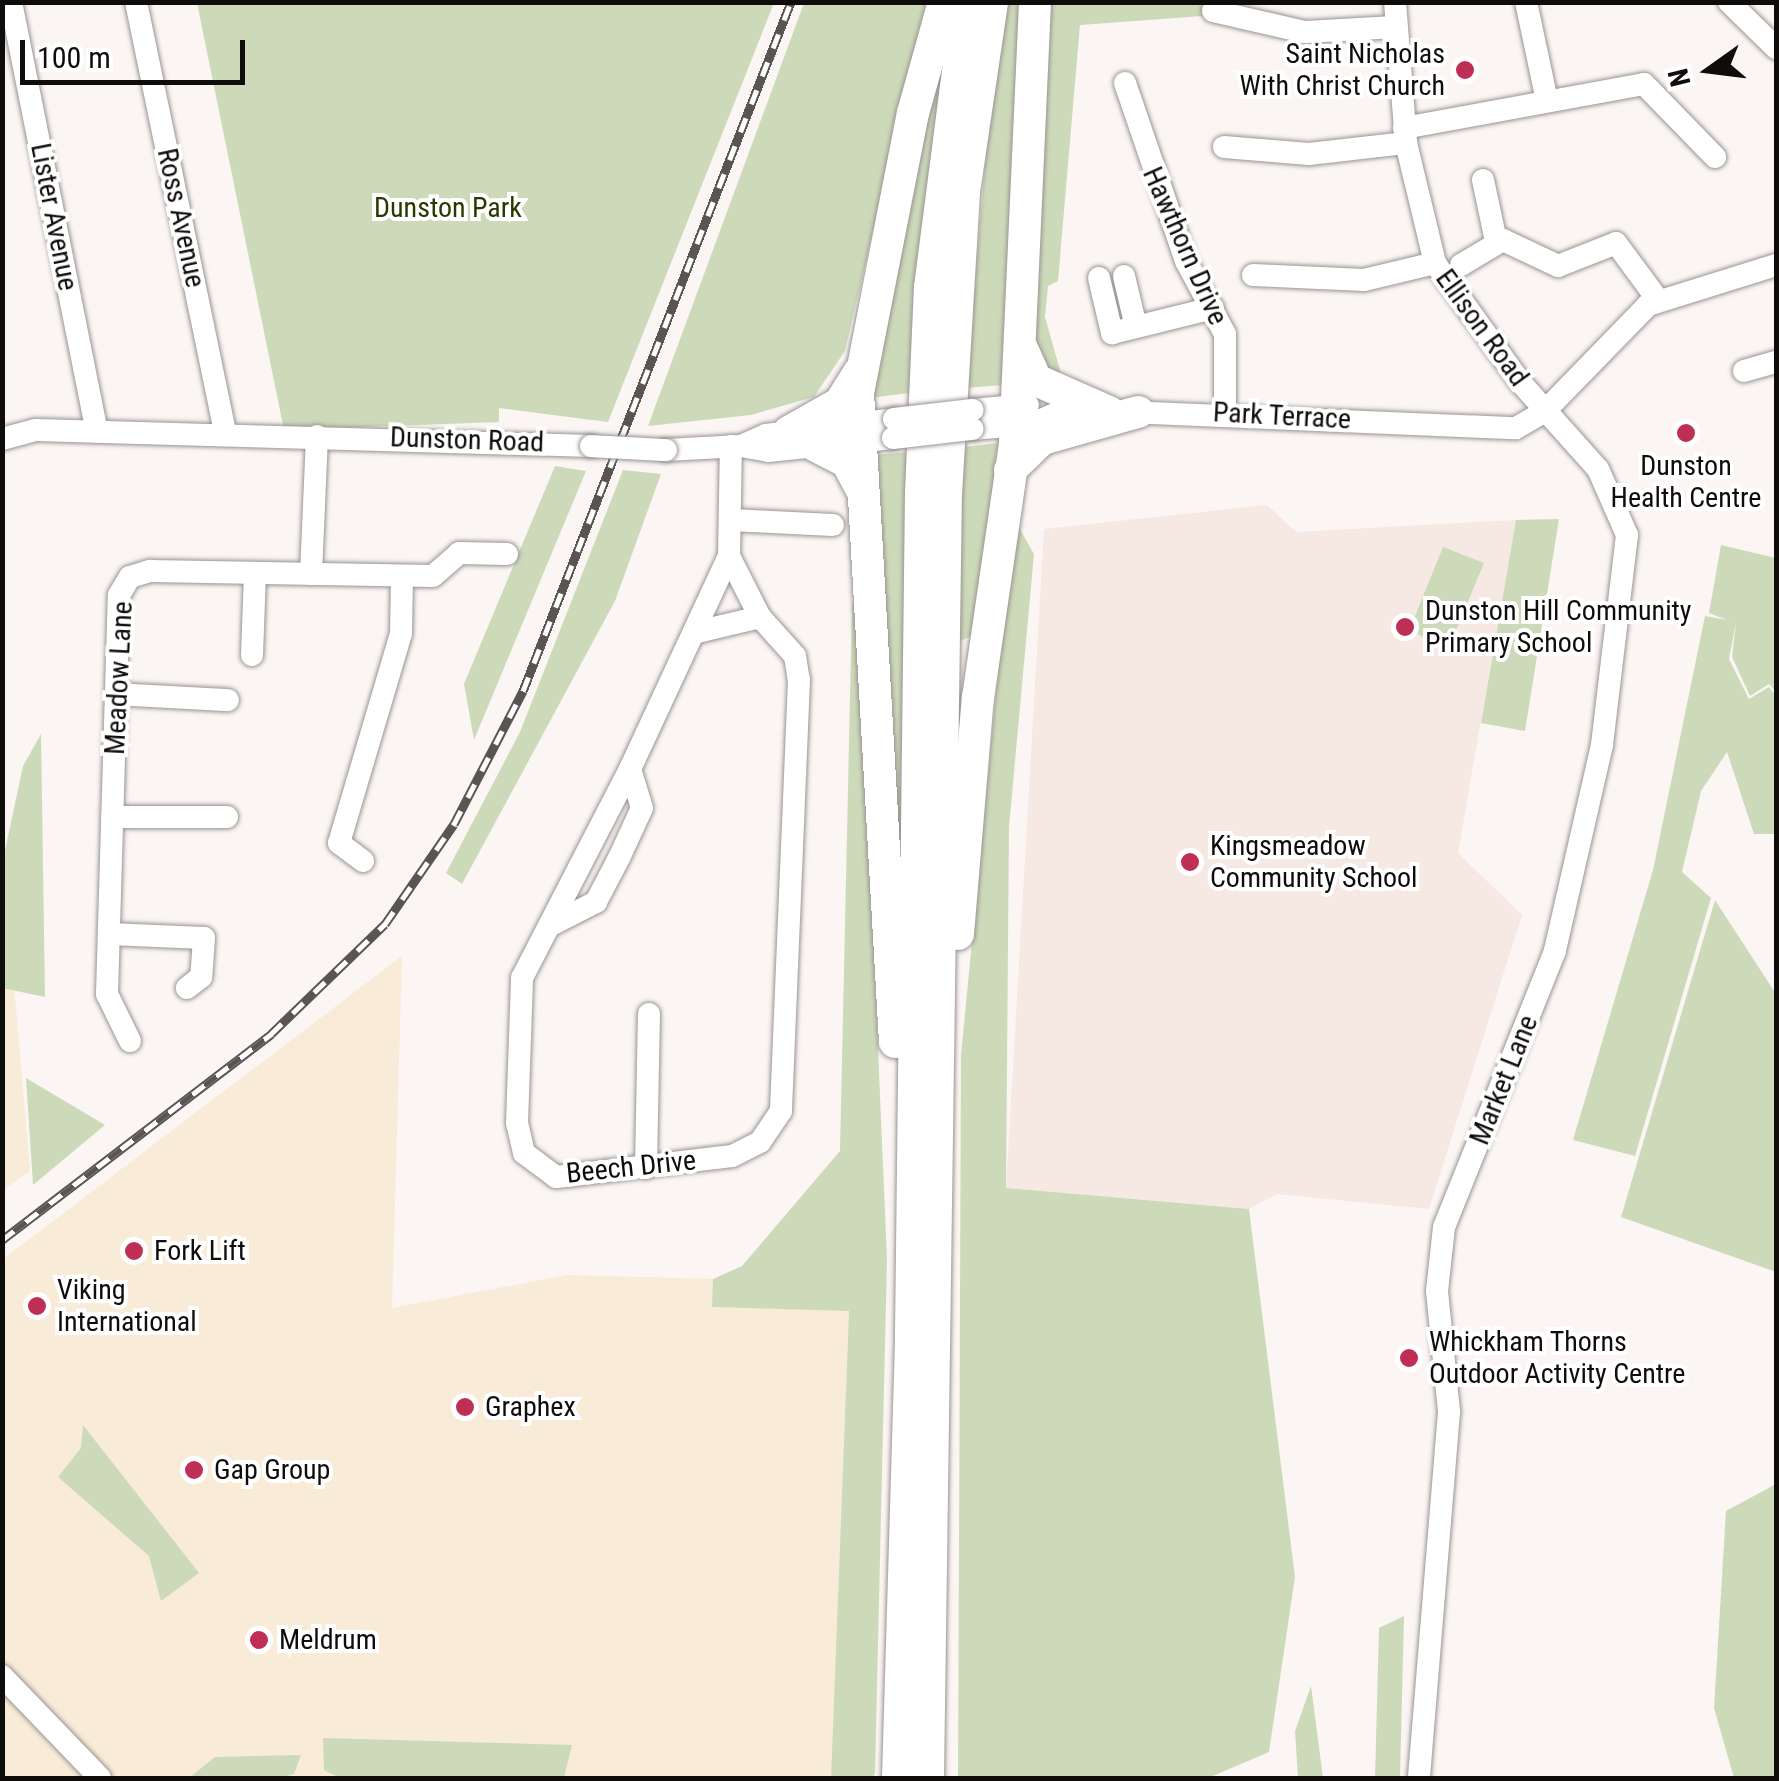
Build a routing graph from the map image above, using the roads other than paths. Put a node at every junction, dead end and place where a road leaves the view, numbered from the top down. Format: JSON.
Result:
{"nodes":[{"id":1,"x":11,"y":2,"type":"edge"},
{"id":2,"x":136,"y":2,"type":"edge"},
{"id":3,"x":944,"y":2,"type":"edge"},
{"id":4,"x":968,"y":2,"type":"edge"},
{"id":5,"x":992,"y":2,"type":"edge"},
{"id":6,"x":1036,"y":2,"type":"edge"},
{"id":7,"x":1395,"y":2,"type":"edge"},
{"id":8,"x":1526,"y":2,"type":"edge"},
{"id":9,"x":1728,"y":2,"type":"edge"},
{"id":10,"x":1214,"y":11,"type":"dead end"},
{"id":11,"x":1395,"y":27,"type":"junction"},
{"id":12,"x":1776,"y":48,"type":"edge"},
{"id":13,"x":1125,"y":83,"type":"dead end"},
{"id":14,"x":1547,"y":101,"type":"junction"},
{"id":15,"x":1405,"y":136,"type":"junction"},
{"id":16,"x":1224,"y":147,"type":"dead end"},
{"id":17,"x":1715,"y":157,"type":"dead end"},
{"id":18,"x":1483,"y":180,"type":"dead end"},
{"id":19,"x":1496,"y":241,"type":"junction"},
{"id":20,"x":1435,"y":263,"type":"junction"},
{"id":21,"x":1462,"y":265,"type":"dead end"},
{"id":22,"x":1776,"y":265,"type":"edge"},
{"id":23,"x":1124,"y":276,"type":"dead end"},
{"id":24,"x":1253,"y":276,"type":"dead end"},
{"id":25,"x":1099,"y":278,"type":"dead end"},
{"id":26,"x":1658,"y":300,"type":"junction"},
{"id":27,"x":1213,"y":308,"type":"junction"},
{"id":28,"x":1016,"y":320,"type":"junction"},
{"id":29,"x":1136,"y":327,"type":"junction"},
{"id":30,"x":1776,"y":362,"type":"edge"},
{"id":31,"x":862,"y":363,"type":"junction"},
{"id":32,"x":1744,"y":371,"type":"dead end"},
{"id":33,"x":1124,"y":412,"type":"junction"},
{"id":34,"x":1226,"y":412,"type":"junction"},
{"id":35,"x":1545,"y":412,"type":"junction"},
{"id":36,"x":1016,"y":416,"type":"junction"},
{"id":37,"x":972,"y":420,"type":"joint"},
{"id":38,"x":97,"y":431,"type":"junction"},
{"id":39,"x":860,"y":432,"type":"junction"},
{"id":40,"x":225,"y":433,"type":"junction"},
{"id":41,"x":317,"y":436,"type":"junction"},
{"id":42,"x":803,"y":439,"type":"junction"},
{"id":43,"x":2,"y":440,"type":"edge"},
{"id":44,"x":736,"y":446,"type":"junction"},
{"id":45,"x":1009,"y":472,"type":"junction"},
{"id":46,"x":864,"y":496,"type":"junction"},
{"id":47,"x":731,"y":520,"type":"junction"},
{"id":48,"x":833,"y":525,"type":"dead end"},
{"id":49,"x":507,"y":554,"type":"dead end"},
{"id":50,"x":729,"y":556,"type":"junction"},
{"id":51,"x":255,"y":573,"type":"junction"},
{"id":52,"x":311,"y":574,"type":"junction"},
{"id":53,"x":402,"y":576,"type":"junction"},
{"id":54,"x":760,"y":617,"type":"junction"},
{"id":55,"x":697,"y":632,"type":"junction"},
{"id":56,"x":252,"y":656,"type":"dead end"},
{"id":57,"x":116,"y":694,"type":"junction"},
{"id":58,"x":228,"y":700,"type":"dead end"},
{"id":59,"x":112,"y":817,"type":"junction"},
{"id":60,"x":227,"y":817,"type":"dead end"},
{"id":61,"x":362,"y":861,"type":"dead end"},
{"id":62,"x":109,"y":934,"type":"junction"},
{"id":63,"x":186,"y":988,"type":"dead end"},
{"id":64,"x":649,"y":1014,"type":"dead end"},
{"id":65,"x":130,"y":1041,"type":"dead end"},
{"id":66,"x":646,"y":1168,"type":"junction"},
{"id":67,"x":925,"y":1204,"type":"junction"},
{"id":68,"x":2,"y":1676,"type":"edge"},
{"id":69,"x":100,"y":1778,"type":"edge"},
{"id":70,"x":898,"y":1778,"type":"edge"},
{"id":71,"x":928,"y":1778,"type":"edge"},
{"id":72,"x":1419,"y":1778,"type":"edge"}],
"edges":[{"from":1,"to":38,"type":"street","name":"Lister Avenue"},
{"from":2,"to":40,"type":"street","name":"Ross Avenue"},
{"from":3,"to":31,"type":"highway"},
{"from":4,"to":67,"type":"highway"},
{"from":5,"to":67,"type":"highway"},
{"from":6,"to":28,"type":"highway"},
{"from":7,"to":11,"type":"street","name":"Ellison Road"},
{"from":8,"to":14,"type":"street"},
{"from":9,"to":12,"type":"street"},
{"from":10,"to":11,"type":"street"},
{"from":11,"to":15,"type":"street","name":"Ellison Road"},
{"from":13,"to":27,"type":"street","name":"Hawthorn Drive"},
{"from":14,"to":15,"type":"street"},
{"from":14,"to":17,"type":"street"},
{"from":15,"to":16,"type":"street"},
{"from":15,"to":20,"type":"street","name":"Ellison Road"},
{"from":18,"to":19,"type":"street"},
{"from":19,"to":21,"type":"street"},
{"from":19,"to":26,"type":"street"},
{"from":20,"to":24,"type":"street"},
{"from":20,"to":35,"type":"street","name":"Ellison Road"},
{"from":22,"to":26,"type":"street"},
{"from":23,"to":29,"type":"street"},
{"from":25,"to":29,"type":"street"},
{"from":26,"to":35,"type":"street"},
{"from":27,"to":29,"type":"street"},
{"from":27,"to":34,"type":"street","name":"Hawthorn Drive"},
{"from":28,"to":33,"type":"highway"},
{"from":28,"to":36,"type":"highway"},
{"from":30,"to":32,"type":"street"},
{"from":31,"to":39,"type":"highway"},
{"from":31,"to":42,"type":"highway"},
{"from":33,"to":34,"type":"street","name":"Park Terrace"},
{"from":33,"to":36,"type":"street","name":"Park Terrace"},
{"from":33,"to":45,"type":"highway"},
{"from":34,"to":35,"type":"street","name":"Park Terrace"},
{"from":35,"to":72,"type":"street","name":"Market Lane"},
{"from":36,"to":37,"type":"street","name":"Park Terrace"},
{"from":36,"to":45,"type":"highway"},
{"from":37,"to":39,"type":"street","name":"Dunston Road","bridge":true},
{"from":38,"to":40,"type":"street","name":"Dunston Road"},
{"from":38,"to":43,"type":"street","name":"Dunston Road"},
{"from":39,"to":42,"type":"street","name":"Dunston Road"},
{"from":39,"to":46,"type":"highway"},
{"from":40,"to":41,"type":"street","name":"Dunston Road"},
{"from":41,"to":44,"type":"street","name":"Dunston Road","bridge":true},
{"from":41,"to":52,"type":"street"},
{"from":42,"to":44,"type":"street","name":"Dunston Road"},
{"from":42,"to":46,"type":"highway"},
{"from":44,"to":47,"type":"street","name":"Beech Drive"},
{"from":45,"to":67,"type":"highway"},
{"from":46,"to":67,"type":"highway"},
{"from":47,"to":48,"type":"street"},
{"from":47,"to":50,"type":"street","name":"Beech Drive"},
{"from":49,"to":53,"type":"street","name":"Meadow Lane"},
{"from":50,"to":54,"type":"street","name":"Beech Drive"},
{"from":50,"to":55,"type":"street","name":"Beech Drive"},
{"from":51,"to":52,"type":"street","name":"Meadow Lane"},
{"from":51,"to":56,"type":"street"},
{"from":51,"to":57,"type":"street","name":"Meadow Lane"},
{"from":52,"to":53,"type":"street","name":"Meadow Lane"},
{"from":53,"to":61,"type":"street"},
{"from":54,"to":55,"type":"street"},
{"from":54,"to":66,"type":"street","name":"Beech Drive"},
{"from":55,"to":66,"type":"street","name":"Beech Drive"},
{"from":57,"to":58,"type":"street"},
{"from":57,"to":59,"type":"street","name":"Meadow Lane"},
{"from":59,"to":60,"type":"street"},
{"from":59,"to":62,"type":"street","name":"Meadow Lane"},
{"from":62,"to":63,"type":"street"},
{"from":62,"to":65,"type":"street","name":"Meadow Lane"},
{"from":64,"to":66,"type":"street"},
{"from":67,"to":70,"type":"highway"},
{"from":67,"to":71,"type":"highway"},
{"from":68,"to":69,"type":"street"}]}
